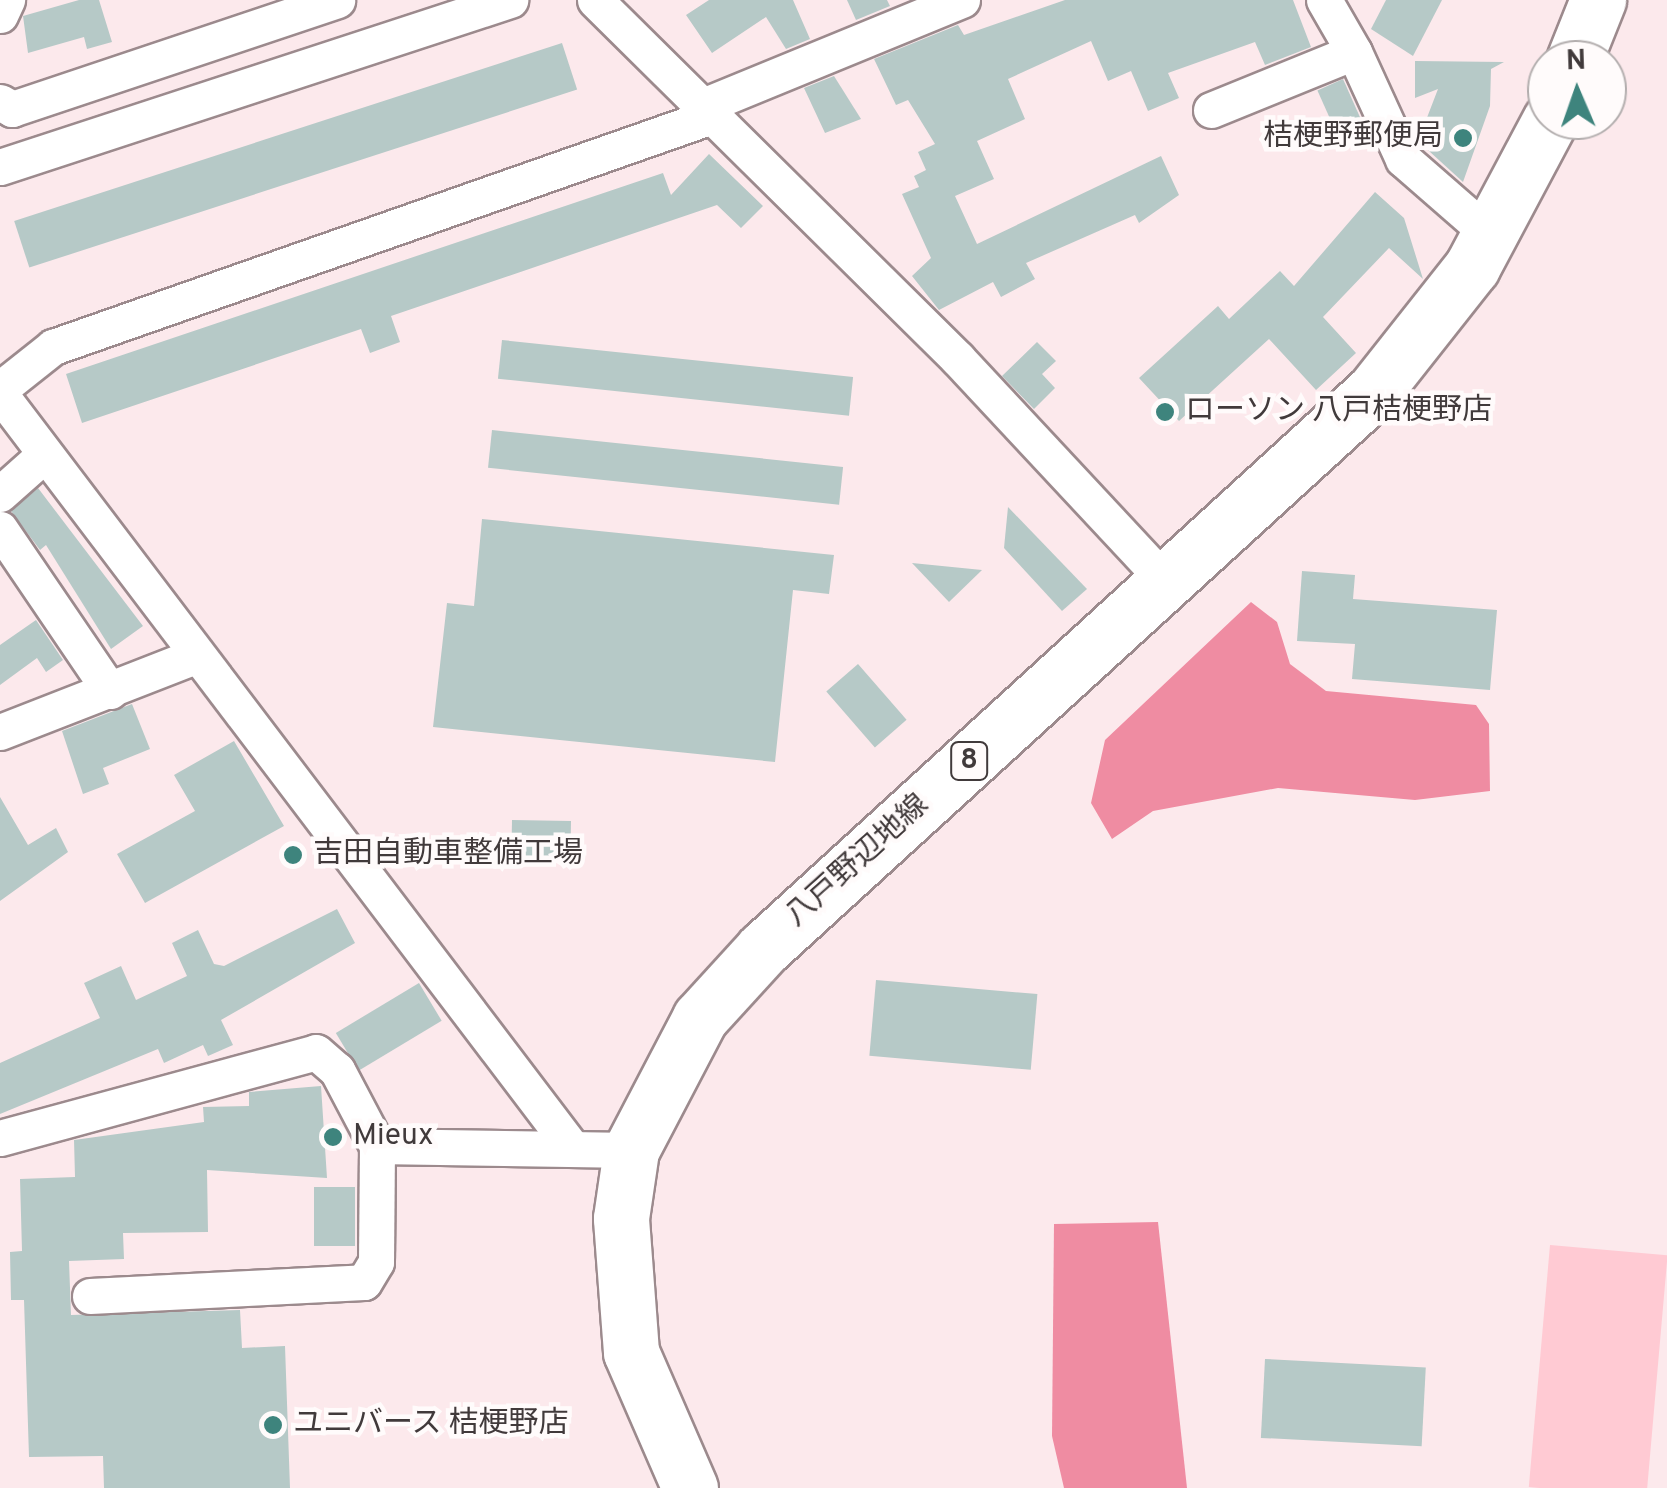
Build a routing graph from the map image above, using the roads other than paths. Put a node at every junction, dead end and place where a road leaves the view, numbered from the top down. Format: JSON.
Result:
{"nodes":[{"id":1,"x":8,"y":0,"type":"edge"},
{"id":2,"x":337,"y":0,"type":"edge"},
{"id":3,"x":510,"y":0,"type":"edge"},
{"id":4,"x":595,"y":0,"type":"edge"},
{"id":5,"x":962,"y":0,"type":"edge"},
{"id":6,"x":1324,"y":0,"type":"edge"},
{"id":7,"x":1598,"y":0,"type":"edge"},
{"id":8,"x":0,"y":16,"type":"edge"},
{"id":9,"x":1582,"y":40,"type":"edge"},
{"id":10,"x":1354,"y":52,"type":"junction"},
{"id":11,"x":0,"y":102,"type":"edge"},
{"id":12,"x":1211,"y":110,"type":"dead end"},
{"id":13,"x":707,"y":111,"type":"junction"},
{"id":14,"x":1540,"y":140,"type":"edge"},
{"id":15,"x":0,"y":166,"type":"edge"},
{"id":16,"x":1490,"y":235,"type":"junction"},
{"id":17,"x":0,"y":392,"type":"edge"},
{"id":18,"x":46,"y":454,"type":"junction"},
{"id":19,"x":0,"y":494,"type":"edge"},
{"id":20,"x":0,"y":529,"type":"edge"},
{"id":21,"x":1166,"y":582,"type":"junction"},
{"id":22,"x":195,"y":656,"type":"junction"},
{"id":23,"x":110,"y":691,"type":"junction"},
{"id":24,"x":0,"y":732,"type":"edge"},
{"id":25,"x":0,"y":1138,"type":"edge"},
{"id":26,"x":570,"y":1144,"type":"junction"},
{"id":27,"x":377,"y":1146,"type":"junction"},
{"id":28,"x":631,"y":1150,"type":"junction"},
{"id":29,"x":90,"y":1296,"type":"dead end"},
{"id":30,"x":690,"y":1488,"type":"edge"}],
"edges":[{"from":1,"to":8,"type":"street"},
{"from":2,"to":11,"type":"street"},
{"from":3,"to":15,"type":"street"},
{"from":4,"to":13,"type":"street"},
{"from":5,"to":13,"type":"street"},
{"from":6,"to":10,"type":"street"},
{"from":7,"to":9,"type":"main road"},
{"from":10,"to":12,"type":"street"},
{"from":10,"to":16,"type":"street"},
{"from":13,"to":17,"type":"street"},
{"from":13,"to":21,"type":"street"},
{"from":14,"to":16,"type":"main road","name":"八戸野辺地線","number":"8"},
{"from":16,"to":21,"type":"main road","name":"八戸野辺地線","number":"8"},
{"from":17,"to":18,"type":"street"},
{"from":18,"to":19,"type":"street"},
{"from":18,"to":22,"type":"street"},
{"from":20,"to":23,"type":"street"},
{"from":21,"to":28,"type":"main road","name":"八戸野辺地線","number":"8"},
{"from":22,"to":23,"type":"street"},
{"from":22,"to":26,"type":"street"},
{"from":23,"to":24,"type":"street"},
{"from":25,"to":27,"type":"street"},
{"from":26,"to":27,"type":"street"},
{"from":26,"to":28,"type":"street"},
{"from":27,"to":29,"type":"street"},
{"from":28,"to":30,"type":"main road","name":"八戸野辺地線","number":"8"}]}
